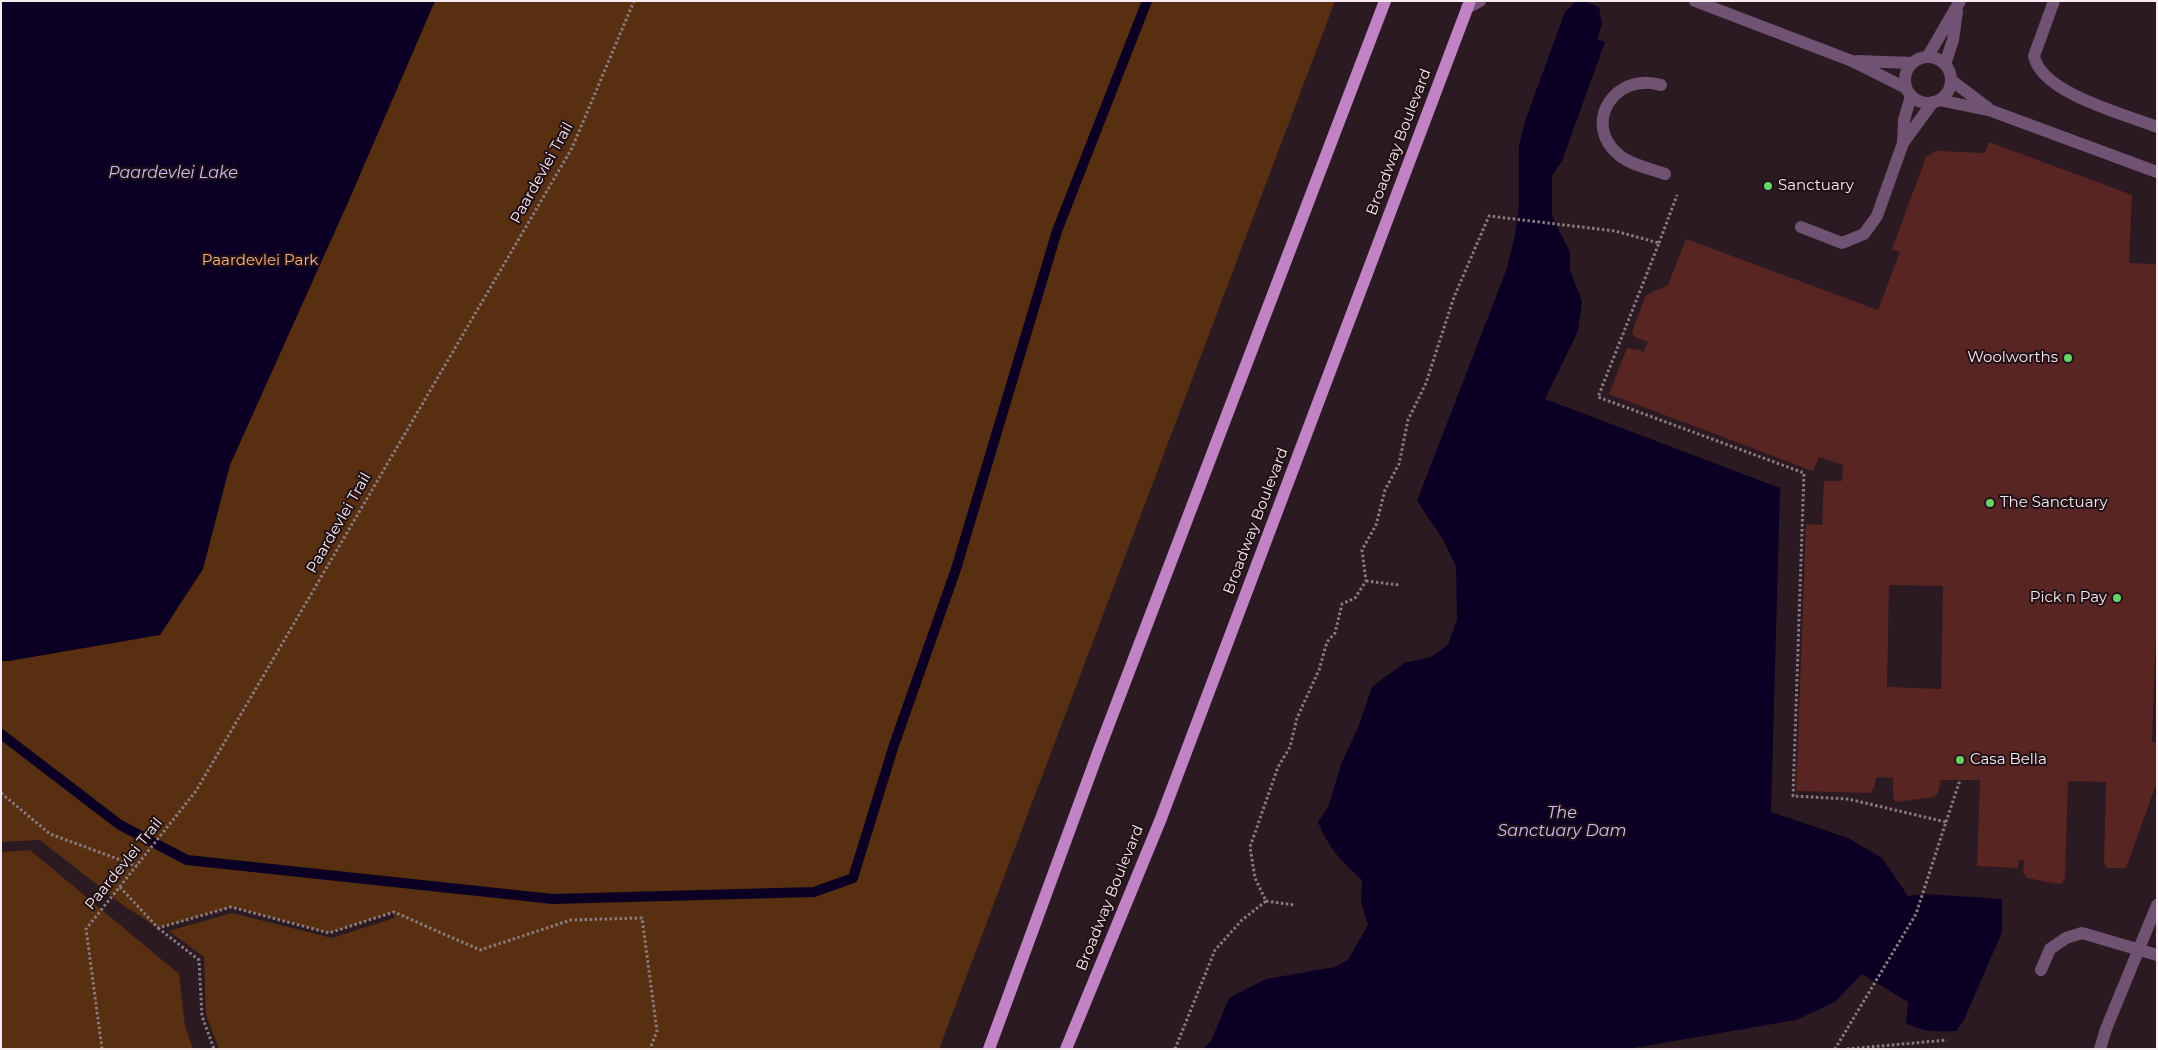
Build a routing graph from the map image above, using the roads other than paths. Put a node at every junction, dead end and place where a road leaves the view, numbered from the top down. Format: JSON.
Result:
{"nodes":[{"id":1,"x":1385,"y":1,"type":"edge"},
{"id":2,"x":1480,"y":1,"type":"edge"},
{"id":3,"x":1695,"y":1,"type":"edge"},
{"id":4,"x":2054,"y":1,"type":"edge"},
{"id":5,"x":1468,"y":5,"type":"edge"},
{"id":6,"x":1958,"y":5,"type":"edge"},
{"id":7,"x":1928,"y":56,"type":"junction"},
{"id":8,"x":1852,"y":61,"type":"junction"},
{"id":9,"x":1912,"y":63,"type":"junction"},
{"id":10,"x":1944,"y":64,"type":"junction"},
{"id":11,"x":1951,"y":80,"type":"junction"},
{"id":12,"x":1661,"y":85,"type":"dead end"},
{"id":13,"x":1908,"y":92,"type":"junction"},
{"id":14,"x":1936,"y":101,"type":"junction"},
{"id":15,"x":1992,"y":111,"type":"junction"},
{"id":16,"x":2157,"y":126,"type":"edge"},
{"id":17,"x":1903,"y":143,"type":"junction"},
{"id":18,"x":2157,"y":172,"type":"edge"},
{"id":19,"x":1665,"y":174,"type":"dead end"},
{"id":20,"x":1801,"y":227,"type":"dead end"},
{"id":21,"x":2157,"y":905,"type":"edge"},
{"id":22,"x":2138,"y":950,"type":"junction"},
{"id":23,"x":2157,"y":955,"type":"edge"},
{"id":24,"x":2041,"y":970,"type":"dead end"},
{"id":25,"x":989,"y":1049,"type":"edge"},
{"id":26,"x":1066,"y":1049,"type":"edge"},
{"id":27,"x":2100,"y":1049,"type":"edge"}],
"edges":[{"from":1,"to":25,"type":"main road"},
{"from":2,"to":5,"type":"street"},
{"from":3,"to":8,"type":"street"},
{"from":4,"to":16,"type":"street"},
{"from":5,"to":26,"type":"main road","name":"Broadway Boulevard"},
{"from":6,"to":7,"type":"street"},
{"from":6,"to":10,"type":"street"},
{"from":7,"to":9,"type":"street"},
{"from":7,"to":10,"type":"street"},
{"from":8,"to":9,"type":"street"},
{"from":8,"to":13,"type":"street"},
{"from":9,"to":13,"type":"street"},
{"from":10,"to":11,"type":"street"},
{"from":11,"to":14,"type":"street"},
{"from":11,"to":15,"type":"street"},
{"from":12,"to":19,"type":"street"},
{"from":13,"to":14,"type":"street"},
{"from":13,"to":17,"type":"street"},
{"from":14,"to":15,"type":"street"},
{"from":14,"to":17,"type":"street"},
{"from":15,"to":18,"type":"street"},
{"from":17,"to":20,"type":"street"},
{"from":21,"to":22,"type":"street"},
{"from":22,"to":23,"type":"street"},
{"from":22,"to":24,"type":"street"},
{"from":22,"to":27,"type":"street"}]}
